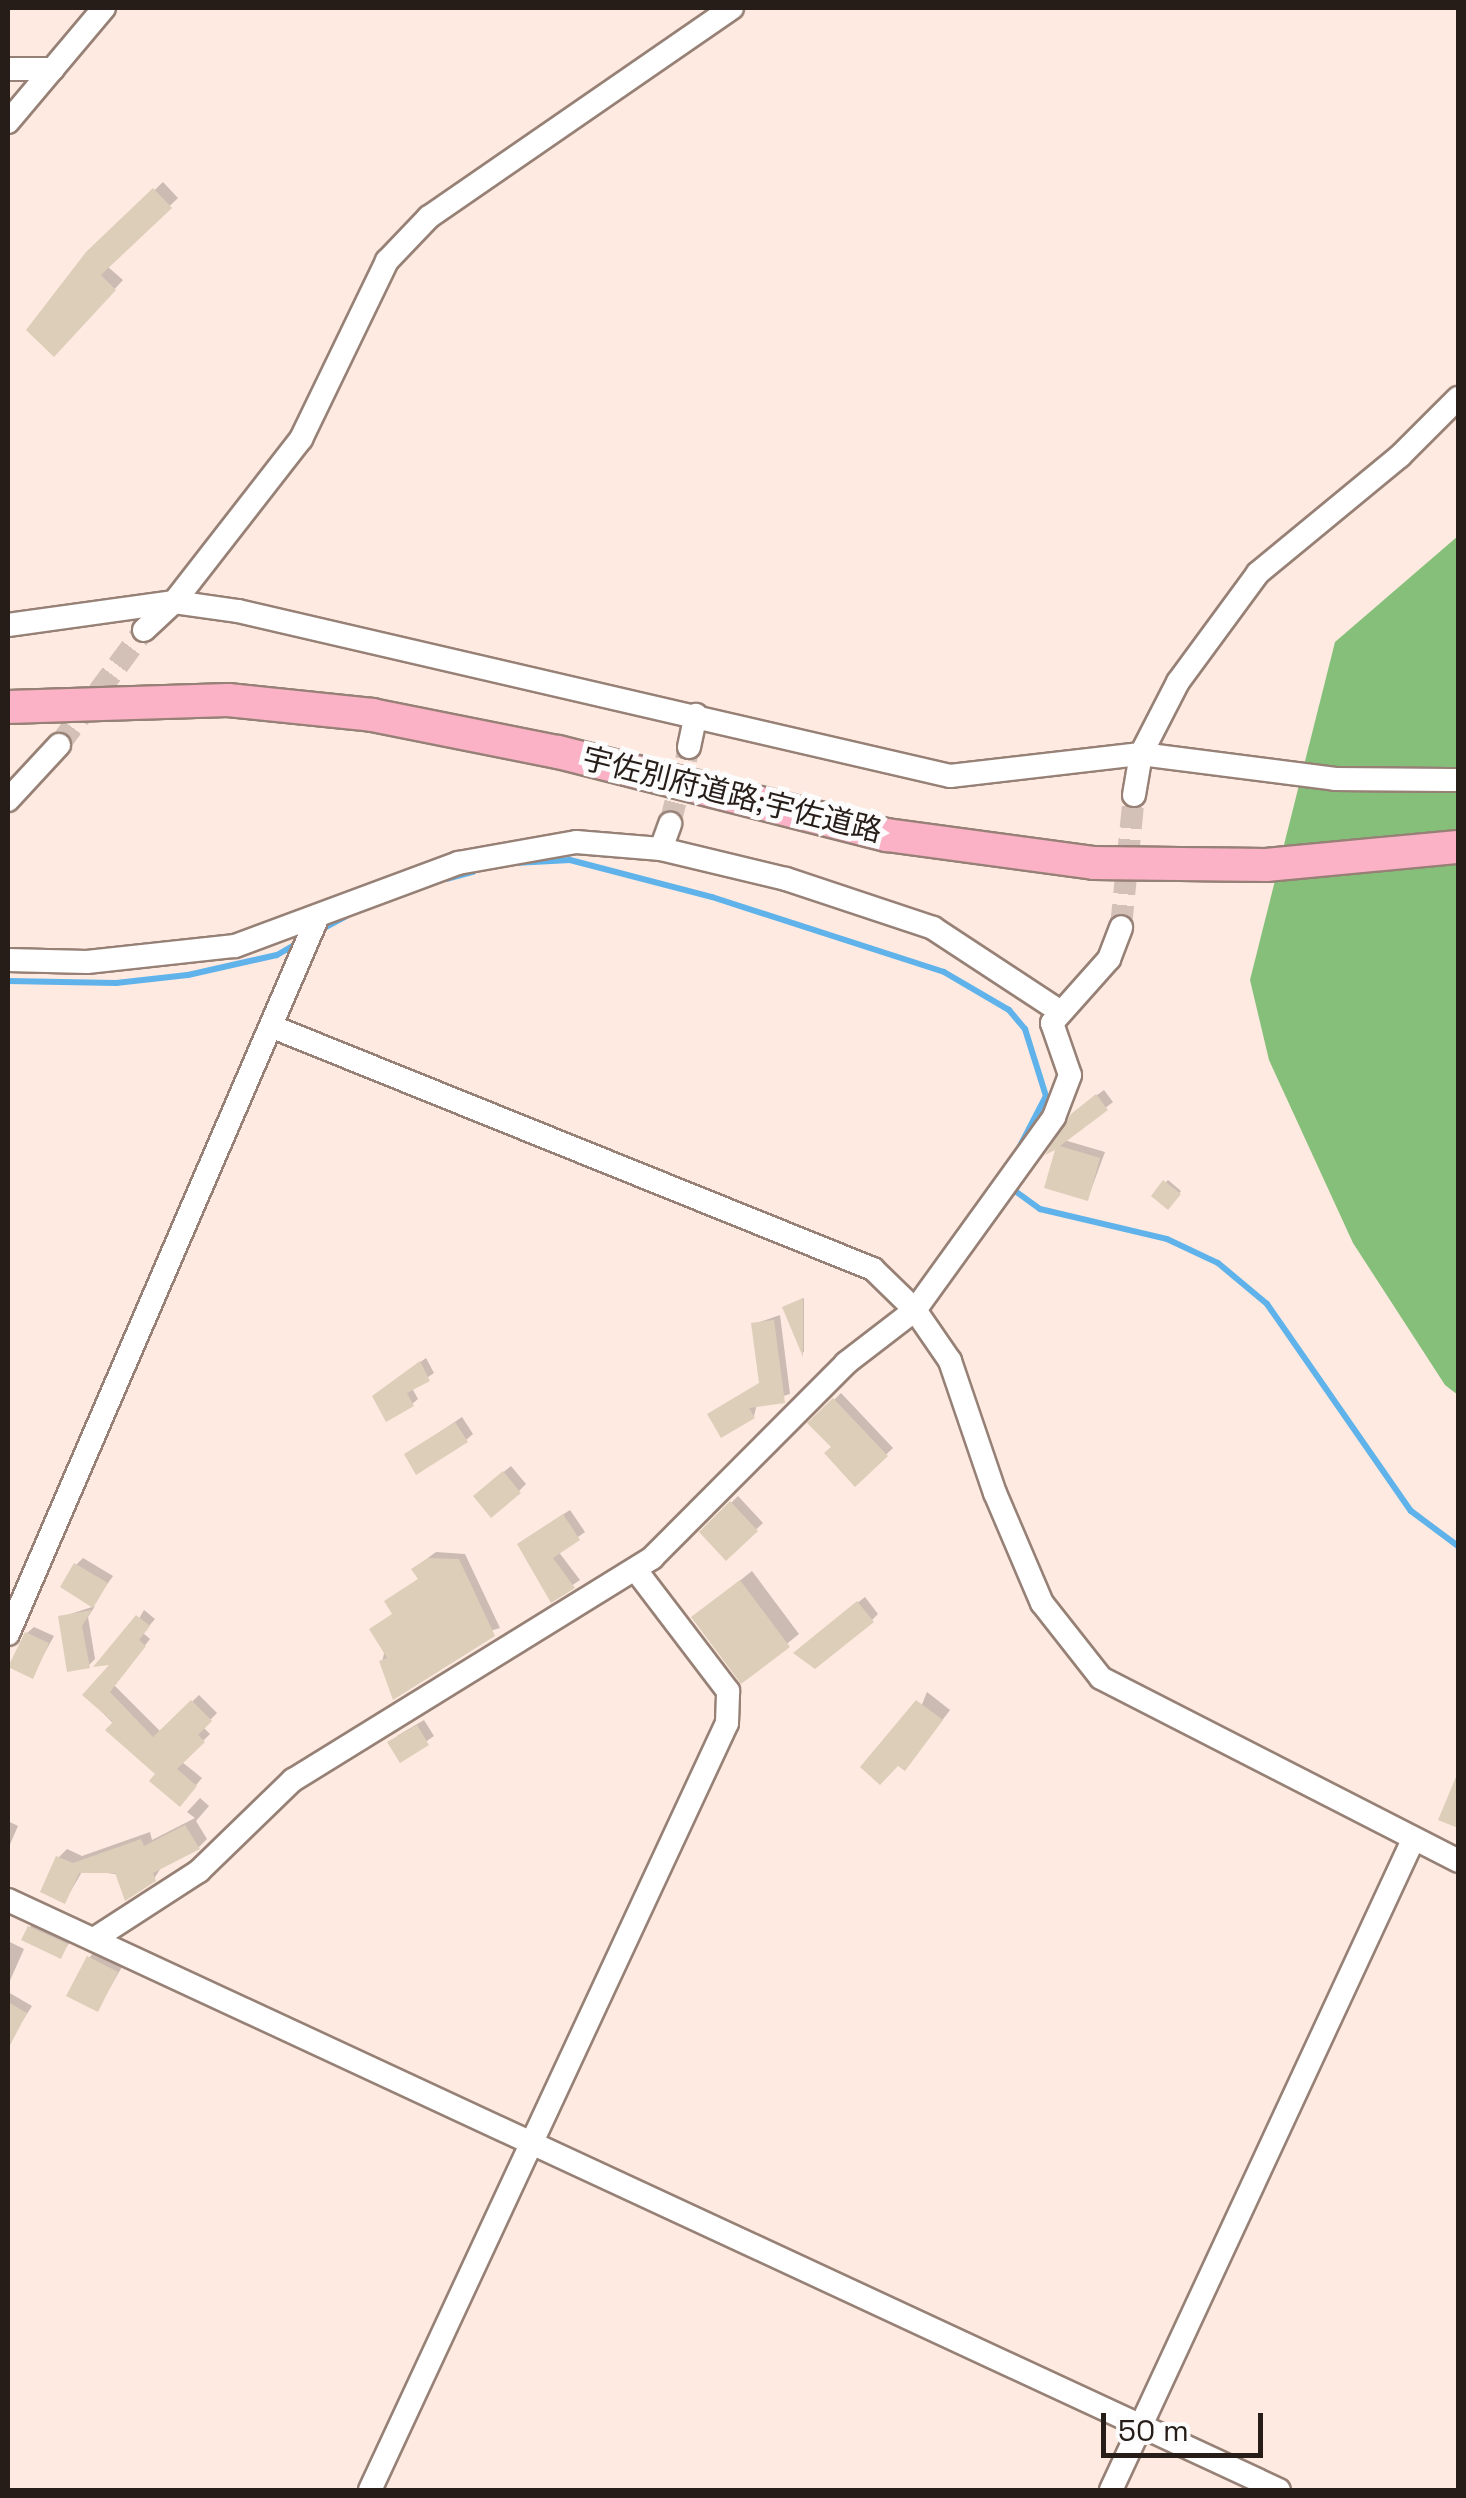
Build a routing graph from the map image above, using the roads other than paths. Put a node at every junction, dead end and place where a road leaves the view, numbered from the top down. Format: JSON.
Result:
{"nodes":[{"id":1,"x":104,"y":8,"type":"edge"},
{"id":2,"x":732,"y":8,"type":"edge"},
{"id":3,"x":8,"y":69,"type":"edge"},
{"id":4,"x":53,"y":69,"type":"junction"},
{"id":5,"x":8,"y":122,"type":"edge"},
{"id":6,"x":1458,"y":398,"type":"edge"},
{"id":7,"x":174,"y":602,"type":"junction"},
{"id":8,"x":8,"y":624,"type":"edge"},
{"id":9,"x":144,"y":630,"type":"tunnel mouth"},
{"id":10,"x":8,"y":707,"type":"edge"},
{"id":11,"x":696,"y":715,"type":"junction"},
{"id":12,"x":59,"y":745,"type":"tunnel mouth"},
{"id":13,"x":689,"y":747,"type":"tunnel mouth"},
{"id":14,"x":1141,"y":754,"type":"junction"},
{"id":15,"x":1458,"y":780,"type":"edge"},
{"id":16,"x":1134,"y":795,"type":"tunnel mouth"},
{"id":17,"x":8,"y":800,"type":"edge"},
{"id":18,"x":670,"y":824,"type":"tunnel mouth"},
{"id":19,"x":1458,"y":848,"type":"edge"},
{"id":20,"x":661,"y":849,"type":"junction"},
{"id":21,"x":316,"y":921,"type":"junction"},
{"id":22,"x":1121,"y":927,"type":"tunnel mouth"},
{"id":23,"x":8,"y":960,"type":"edge"},
{"id":24,"x":1058,"y":1010,"type":"junction"},
{"id":25,"x":273,"y":1027,"type":"junction"},
{"id":26,"x":915,"y":1310,"type":"junction"},
{"id":27,"x":635,"y":1569,"type":"junction"},
{"id":28,"x":8,"y":1634,"type":"edge"},
{"id":29,"x":1413,"y":1840,"type":"junction"},
{"id":30,"x":1458,"y":1861,"type":"edge"},
{"id":31,"x":8,"y":1900,"type":"edge"},
{"id":32,"x":94,"y":1939,"type":"junction"},
{"id":33,"x":532,"y":2140,"type":"junction"},
{"id":34,"x":1142,"y":2425,"type":"junction"},
{"id":35,"x":370,"y":2490,"type":"edge"},
{"id":36,"x":1111,"y":2490,"type":"edge"},
{"id":37,"x":1279,"y":2490,"type":"edge"}],
"edges":[{"from":1,"to":4,"type":"street"},
{"from":2,"to":7,"type":"street"},
{"from":3,"to":4,"type":"street"},
{"from":4,"to":5,"type":"street"},
{"from":6,"to":14,"type":"street"},
{"from":7,"to":8,"type":"street"},
{"from":7,"to":9,"type":"street"},
{"from":7,"to":11,"type":"street"},
{"from":10,"to":19,"type":"highway","name":"宇佐別府道路;宇佐道路"},
{"from":11,"to":13,"type":"street"},
{"from":11,"to":14,"type":"street"},
{"from":12,"to":17,"type":"street"},
{"from":14,"to":15,"type":"street"},
{"from":14,"to":16,"type":"street"},
{"from":18,"to":20,"type":"street"},
{"from":20,"to":21,"type":"street"},
{"from":20,"to":24,"type":"street"},
{"from":21,"to":23,"type":"street"},
{"from":21,"to":25,"type":"street"},
{"from":22,"to":24,"type":"street"},
{"from":24,"to":26,"type":"street"},
{"from":25,"to":26,"type":"street"},
{"from":25,"to":28,"type":"street"},
{"from":26,"to":27,"type":"street"},
{"from":26,"to":29,"type":"street"},
{"from":27,"to":32,"type":"street"},
{"from":27,"to":33,"type":"street"},
{"from":29,"to":30,"type":"street"},
{"from":29,"to":34,"type":"street"},
{"from":31,"to":32,"type":"street"},
{"from":32,"to":33,"type":"street"},
{"from":33,"to":34,"type":"street"},
{"from":33,"to":35,"type":"street"},
{"from":34,"to":36,"type":"street"},
{"from":34,"to":37,"type":"street"}]}
